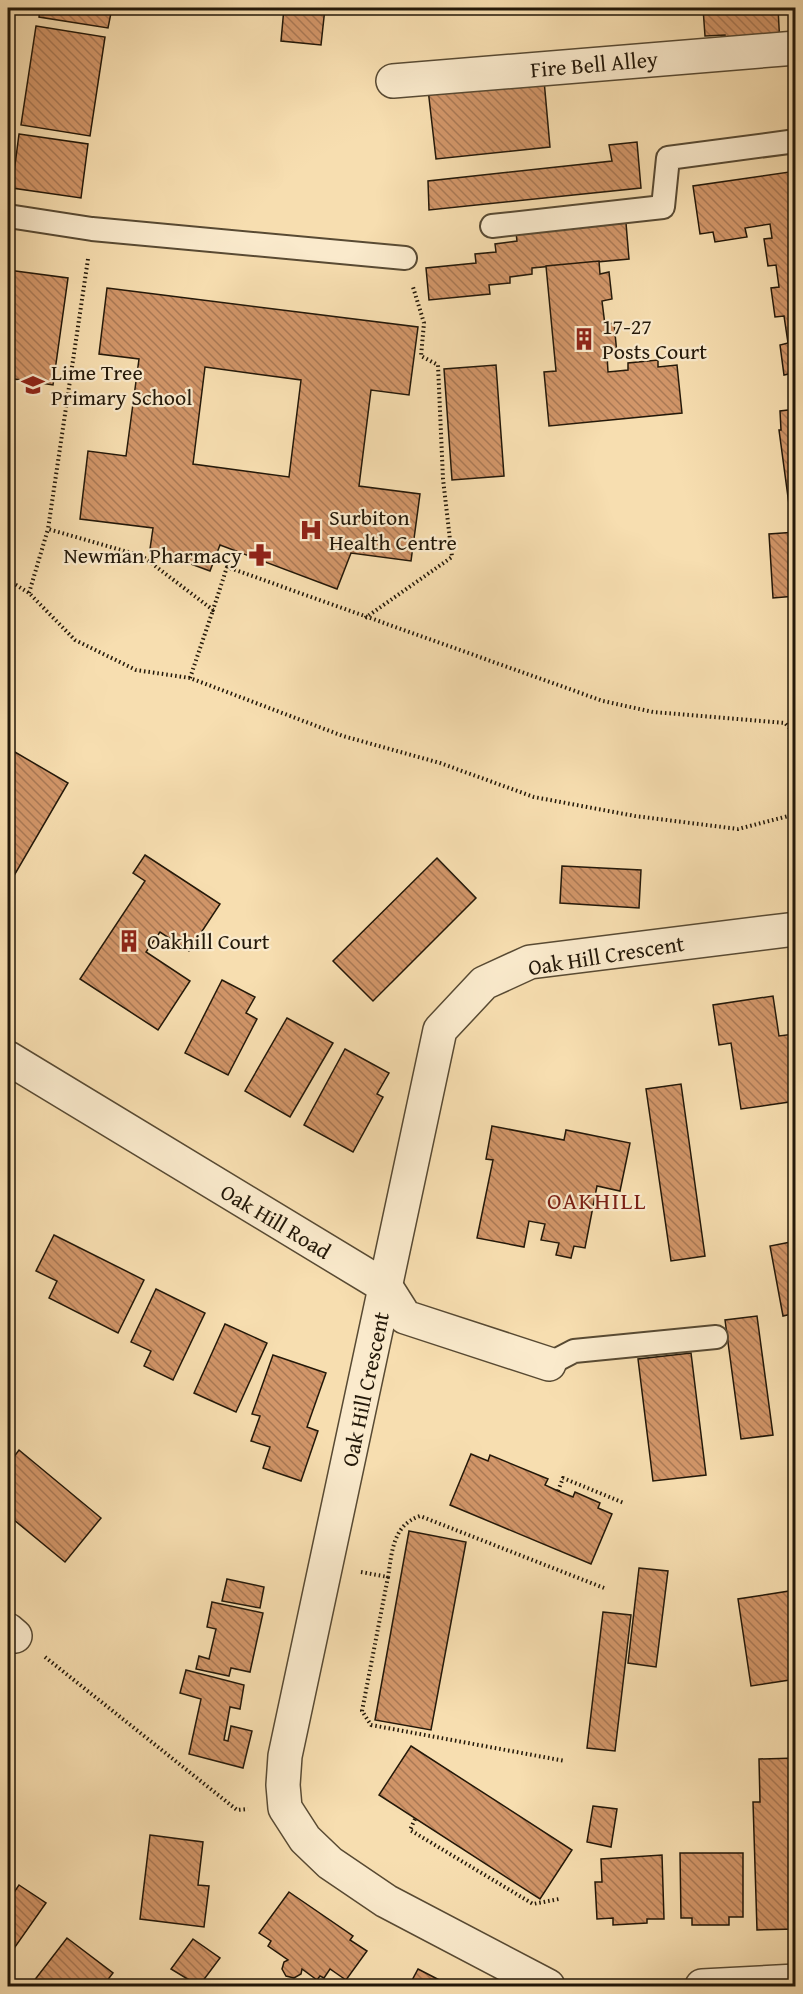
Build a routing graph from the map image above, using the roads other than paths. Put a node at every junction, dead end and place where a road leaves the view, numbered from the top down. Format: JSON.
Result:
{"nodes":[{"id":1,"x":795,"y":48,"type":"edge"},
{"id":2,"x":393,"y":81,"type":"dead end"},
{"id":3,"x":795,"y":141,"type":"edge"},
{"id":4,"x":8,"y":216,"type":"edge"},
{"id":5,"x":492,"y":226,"type":"dead end"},
{"id":6,"x":405,"y":258,"type":"road end"},
{"id":7,"x":795,"y":929,"type":"edge"},
{"id":8,"x":8,"y":1058,"type":"edge"},
{"id":9,"x":386,"y":1287,"type":"junction"},
{"id":10,"x":716,"y":1337,"type":"dead end"},
{"id":11,"x":549,"y":1364,"type":"joint"},
{"id":12,"x":795,"y":1981,"type":"edge"},
{"id":13,"x":548,"y":1986,"type":"edge"},
{"id":14,"x":702,"y":1986,"type":"edge"}],
"edges":[{"from":1,"to":2,"type":"street","name":"Fire Bell Alley"},
{"from":3,"to":5,"type":"lane"},
{"from":4,"to":6,"type":"lane"},
{"from":7,"to":9,"type":"street","name":"Oak Hill Crescent"},
{"from":8,"to":9,"type":"street","name":"Oak Hill Road"},
{"from":9,"to":11,"type":"street","name":"Oak Hill Road"},
{"from":9,"to":13,"type":"street","name":"Oak Hill Crescent"},
{"from":10,"to":11,"type":"lane"},
{"from":12,"to":14,"type":"street"}]}
